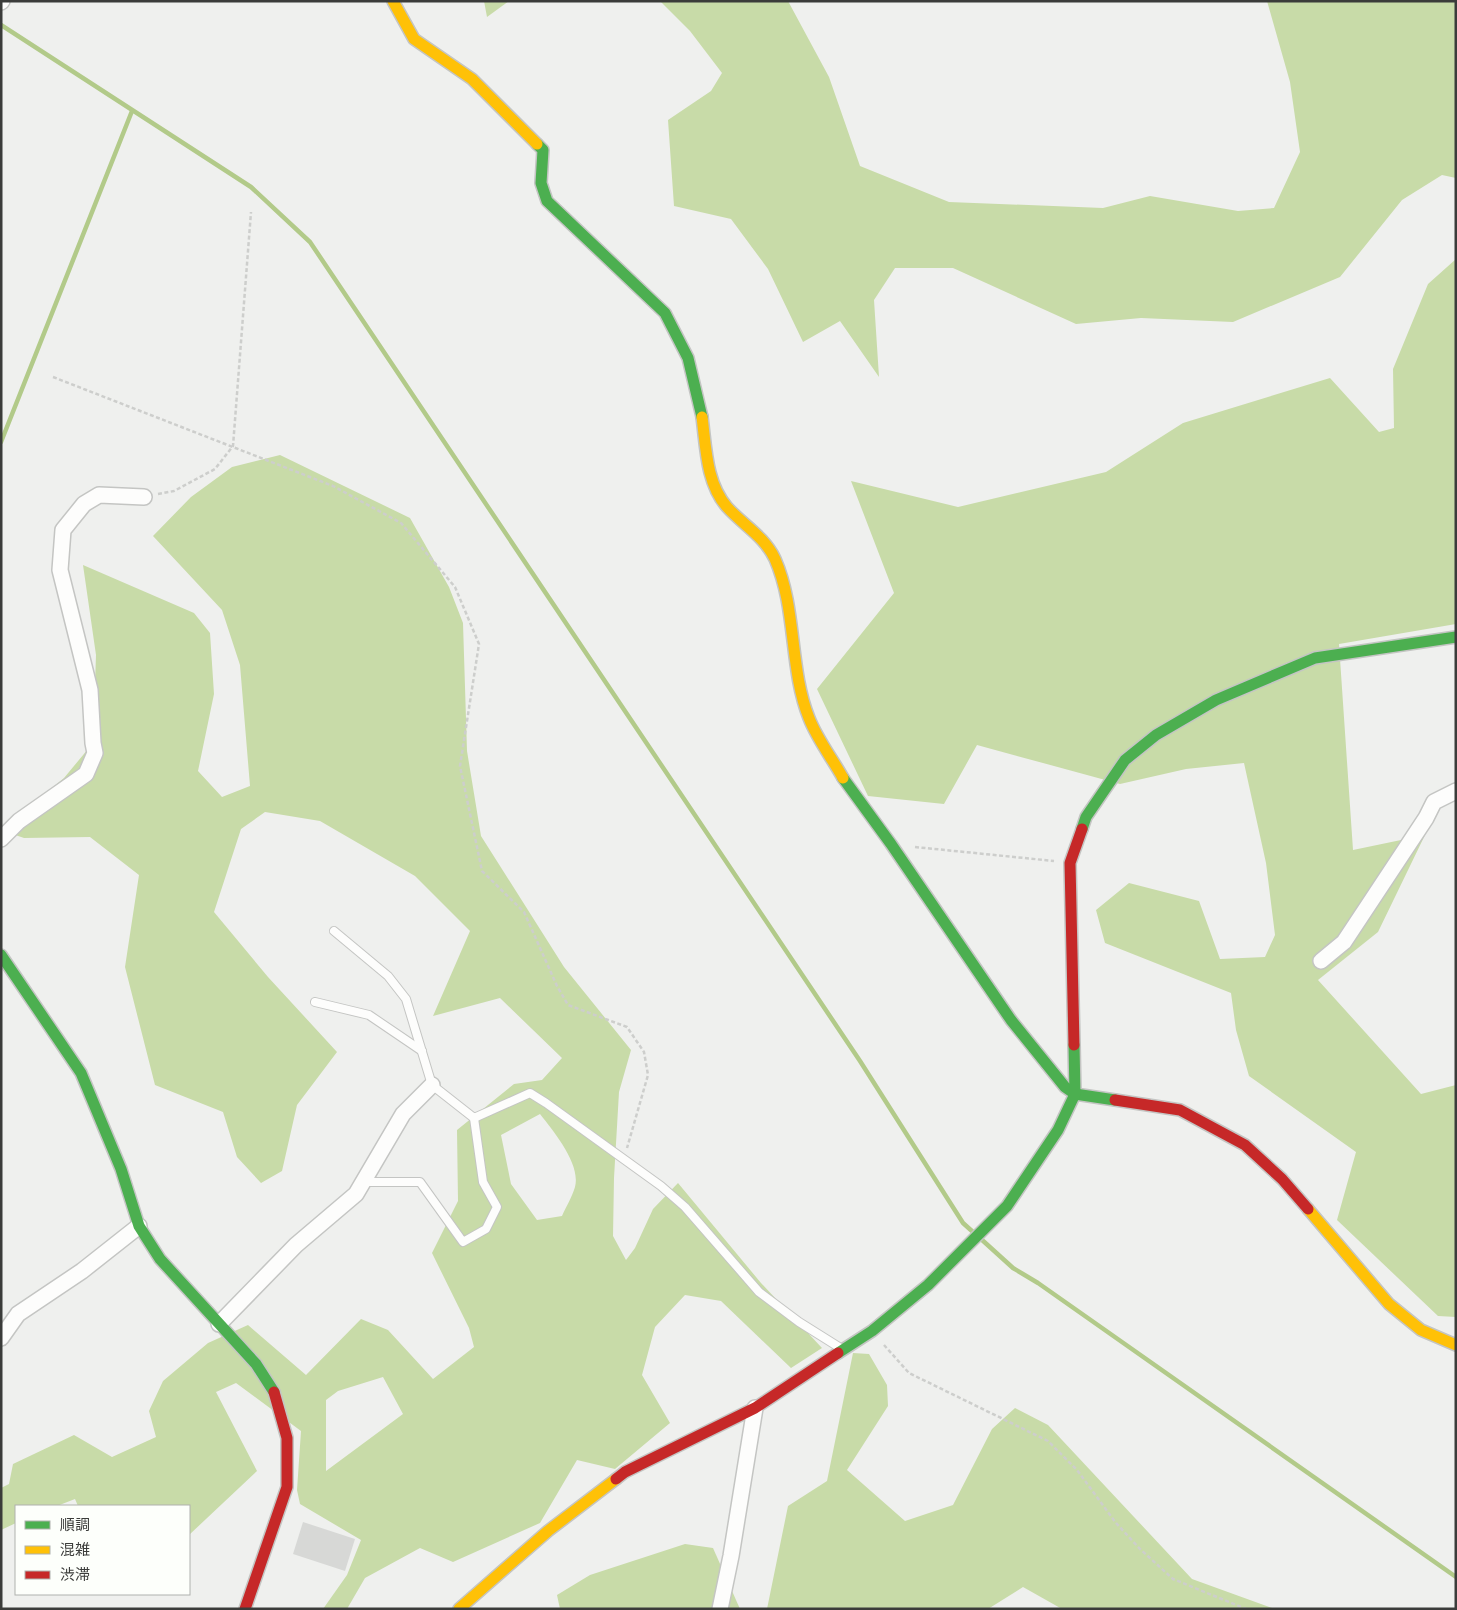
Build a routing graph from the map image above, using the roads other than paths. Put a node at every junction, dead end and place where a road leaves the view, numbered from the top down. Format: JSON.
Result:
{"nodes":[{"id":1,"x":393,"y":1,"type":"edge"},
{"id":2,"x":144,"y":497,"type":"road end"},
{"id":3,"x":1456,"y":637,"type":"edge"},
{"id":4,"x":1456,"y":791,"type":"edge"},
{"id":5,"x":1,"y":839,"type":"edge"},
{"id":6,"x":334,"y":930,"type":"dead end"},
{"id":7,"x":1,"y":956,"type":"edge"},
{"id":8,"x":1321,"y":961,"type":"dead end"},
{"id":9,"x":315,"y":1002,"type":"dead end"},
{"id":10,"x":422,"y":1051,"type":"junction"},
{"id":11,"x":432,"y":1085,"type":"junction"},
{"id":12,"x":1075,"y":1094,"type":"junction"},
{"id":13,"x":474,"y":1118,"type":"junction"},
{"id":14,"x":364,"y":1182,"type":"junction"},
{"id":15,"x":139,"y":1226,"type":"junction"},
{"id":16,"x":219,"y":1324,"type":"junction"},
{"id":17,"x":1,"y":1338,"type":"edge"},
{"id":18,"x":1456,"y":1345,"type":"edge"},
{"id":19,"x":842,"y":1349,"type":"junction"},
{"id":20,"x":755,"y":1408,"type":"junction"},
{"id":21,"x":245,"y":1609,"type":"edge"},
{"id":22,"x":459,"y":1609,"type":"edge"},
{"id":23,"x":720,"y":1609,"type":"edge"}],
"edges":[{"from":1,"to":12,"type":"street"},
{"from":2,"to":5,"type":"street"},
{"from":3,"to":12,"type":"street"},
{"from":4,"to":8,"type":"street"},
{"from":6,"to":10,"type":"lane"},
{"from":7,"to":15,"type":"street"},
{"from":9,"to":10,"type":"lane"},
{"from":10,"to":11,"type":"lane"},
{"from":11,"to":13,"type":"lane"},
{"from":11,"to":14,"type":"street"},
{"from":12,"to":18,"type":"street"},
{"from":12,"to":19,"type":"street"},
{"from":13,"to":14,"type":"lane"},
{"from":13,"to":19,"type":"lane"},
{"from":14,"to":16,"type":"street"},
{"from":15,"to":16,"type":"street"},
{"from":15,"to":17,"type":"street"},
{"from":16,"to":21,"type":"street"},
{"from":19,"to":20,"type":"street"},
{"from":20,"to":22,"type":"street"},
{"from":20,"to":23,"type":"street"}]}
